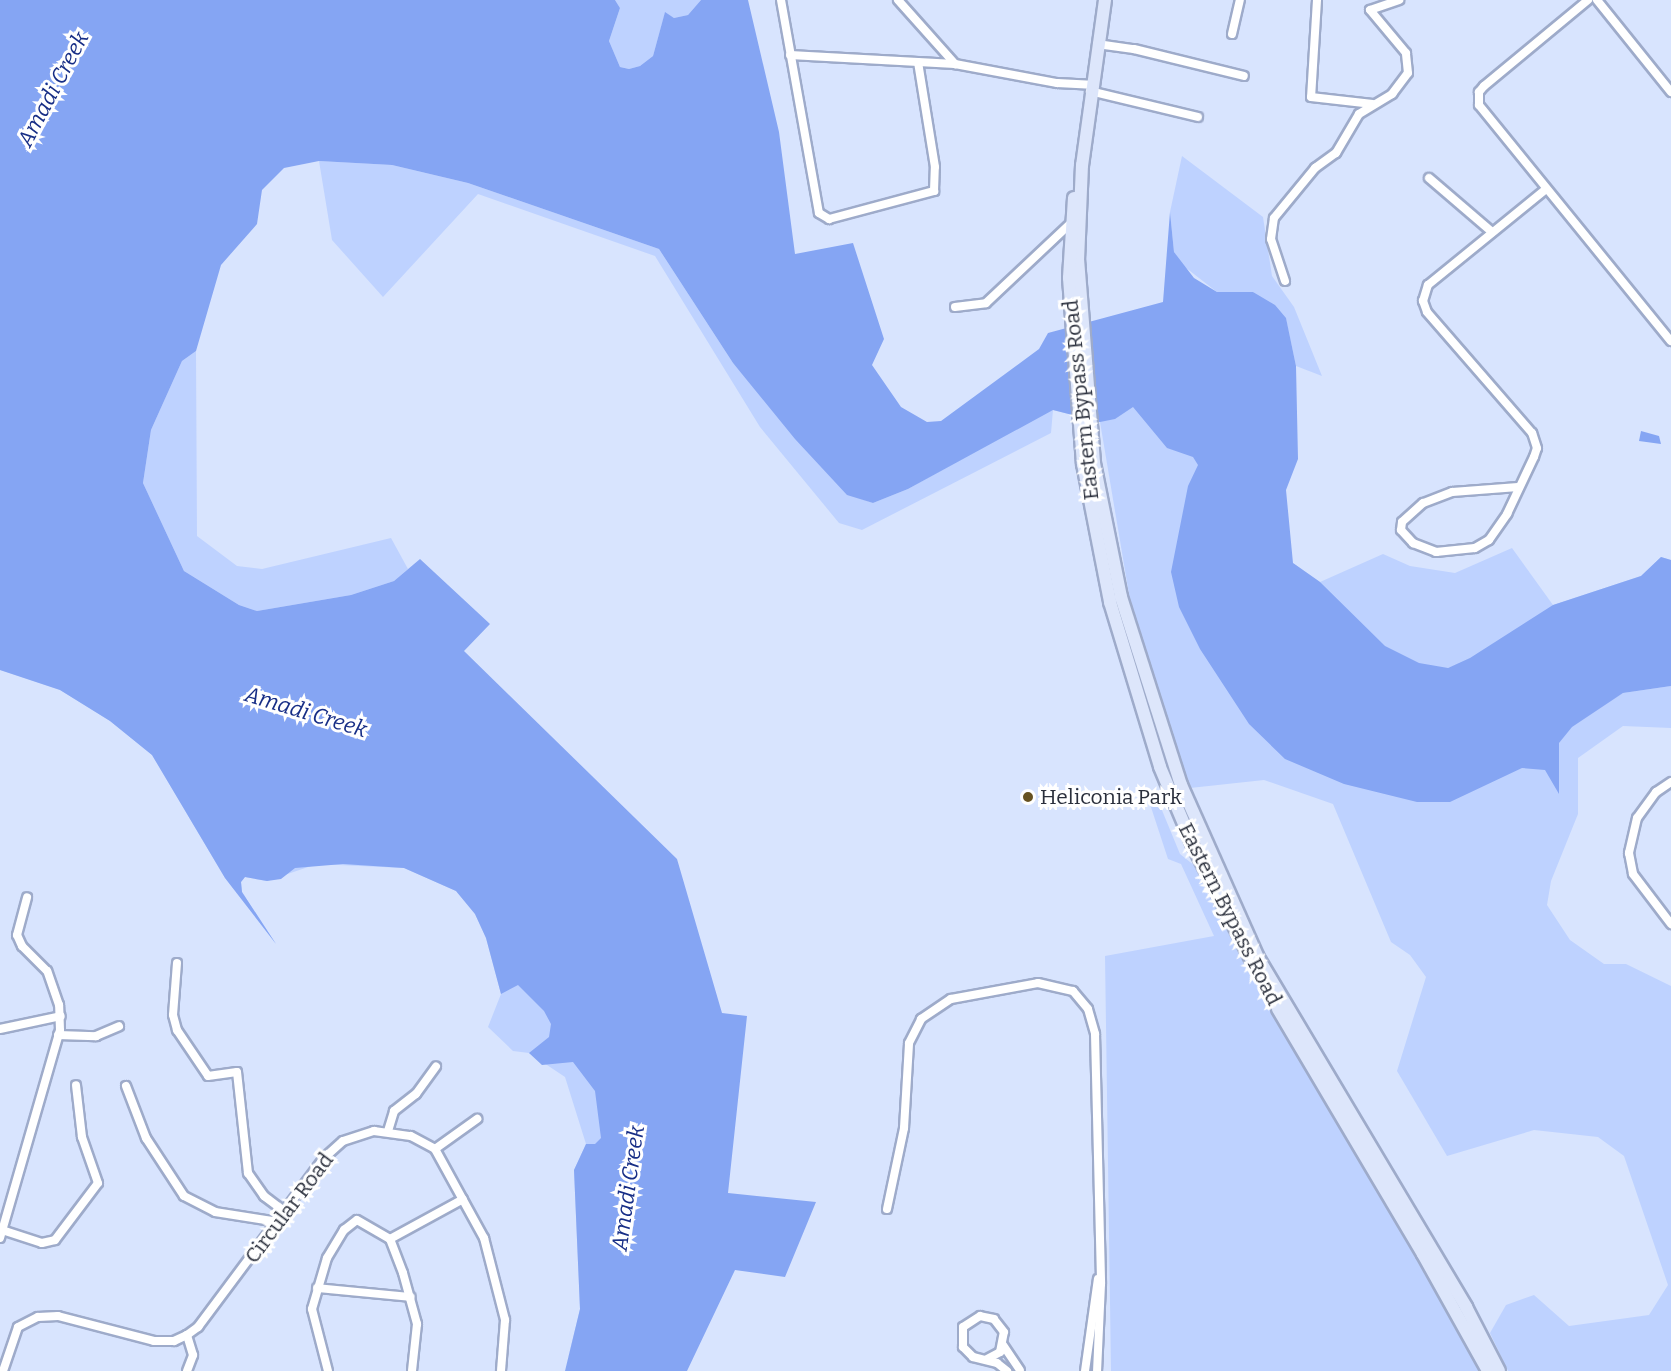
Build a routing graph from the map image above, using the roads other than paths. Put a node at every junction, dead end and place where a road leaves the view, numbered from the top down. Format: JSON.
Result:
{"nodes":[{"id":1,"x":781,"y":0,"type":"edge"},
{"id":2,"x":898,"y":0,"type":"edge"},
{"id":3,"x":1105,"y":0,"type":"edge"},
{"id":4,"x":1240,"y":0,"type":"edge"},
{"id":5,"x":1317,"y":0,"type":"edge"},
{"id":6,"x":1399,"y":0,"type":"edge"},
{"id":7,"x":1588,"y":0,"type":"edge"},
{"id":8,"x":1597,"y":0,"type":"edge"},
{"id":9,"x":1232,"y":34,"type":"dead end"},
{"id":10,"x":1097,"y":44,"type":"junction"},
{"id":11,"x":790,"y":55,"type":"junction"},
{"id":12,"x":918,"y":62,"type":"junction"},
{"id":13,"x":955,"y":64,"type":"junction"},
{"id":14,"x":1244,"y":76,"type":"dead end"},
{"id":15,"x":1091,"y":88,"type":"junction"},
{"id":16,"x":1671,"y":92,"type":"edge"},
{"id":17,"x":1373,"y":104,"type":"junction"},
{"id":18,"x":1198,"y":117,"type":"dead end"},
{"id":19,"x":1082,"y":165,"type":"junction"},
{"id":20,"x":1429,"y":178,"type":"dead end"},
{"id":21,"x":1546,"y":189,"type":"junction"},
{"id":22,"x":1072,"y":222,"type":"junction"},
{"id":23,"x":1492,"y":232,"type":"junction"},
{"id":24,"x":1074,"y":278,"type":"junction"},
{"id":25,"x":1285,"y":281,"type":"dead end"},
{"id":26,"x":955,"y":307,"type":"dead end"},
{"id":27,"x":1671,"y":341,"type":"edge"},
{"id":28,"x":1089,"y":464,"type":"junction"},
{"id":29,"x":1518,"y":487,"type":"junction"},
{"id":30,"x":1671,"y":782,"type":"edge"},
{"id":31,"x":27,"y":897,"type":"dead end"},
{"id":32,"x":1671,"y":924,"type":"edge"},
{"id":33,"x":177,"y":963,"type":"dead end"},
{"id":34,"x":61,"y":1016,"type":"junction"},
{"id":35,"x":119,"y":1026,"type":"dead end"},
{"id":36,"x":0,"y":1029,"type":"edge"},
{"id":37,"x":58,"y":1035,"type":"junction"},
{"id":38,"x":436,"y":1066,"type":"dead end"},
{"id":39,"x":76,"y":1085,"type":"dead end"},
{"id":40,"x":126,"y":1086,"type":"dead end"},
{"id":41,"x":477,"y":1119,"type":"dead end"},
{"id":42,"x":388,"y":1131,"type":"junction"},
{"id":43,"x":435,"y":1149,"type":"junction"},
{"id":44,"x":463,"y":1199,"type":"junction"},
{"id":45,"x":887,"y":1209,"type":"dead end"},
{"id":46,"x":285,"y":1212,"type":"junction"},
{"id":47,"x":278,"y":1222,"type":"junction"},
{"id":48,"x":1,"y":1234,"type":"edge"},
{"id":49,"x":390,"y":1239,"type":"junction"},
{"id":50,"x":1100,"y":1269,"type":"junction"},
{"id":51,"x":317,"y":1288,"type":"junction"},
{"id":52,"x":411,"y":1297,"type":"junction"},
{"id":53,"x":187,"y":1335,"type":"junction"},
{"id":54,"x":1003,"y":1345,"type":"junction"},
{"id":55,"x":987,"y":1359,"type":"junction"},
{"id":56,"x":1020,"y":1370,"type":"dead end"},
{"id":57,"x":3,"y":1371,"type":"edge"},
{"id":58,"x":187,"y":1371,"type":"edge"},
{"id":59,"x":328,"y":1371,"type":"edge"},
{"id":60,"x":412,"y":1371,"type":"edge"},
{"id":61,"x":501,"y":1371,"type":"edge"},
{"id":62,"x":1007,"y":1371,"type":"edge"},
{"id":63,"x":1085,"y":1371,"type":"edge"},
{"id":64,"x":1097,"y":1371,"type":"edge"},
{"id":65,"x":1488,"y":1371,"type":"edge"},
{"id":66,"x":1499,"y":1371,"type":"edge"}],
"edges":[{"from":1,"to":11,"type":"street"},
{"from":2,"to":13,"type":"street"},
{"from":3,"to":10,"type":"main road","name":"Eastern Bypass Road"},
{"from":4,"to":9,"type":"street"},
{"from":5,"to":17,"type":"street"},
{"from":6,"to":17,"type":"street"},
{"from":7,"to":21,"type":"street"},
{"from":8,"to":16,"type":"street"},
{"from":10,"to":14,"type":"street"},
{"from":10,"to":15,"type":"main road","name":"Eastern Bypass Road"},
{"from":11,"to":12,"type":"street"},
{"from":11,"to":12,"type":"street"},
{"from":12,"to":13,"type":"street"},
{"from":13,"to":15,"type":"street"},
{"from":15,"to":18,"type":"street"},
{"from":15,"to":19,"type":"main road","name":"Eastern Bypass Road"},
{"from":17,"to":25,"type":"street"},
{"from":19,"to":22,"type":"main road","name":"Eastern Bypass Road"},
{"from":19,"to":24,"type":"main road","name":"Eastern Bypass Road"},
{"from":20,"to":23,"type":"street"},
{"from":21,"to":23,"type":"street"},
{"from":21,"to":27,"type":"street"},
{"from":22,"to":24,"type":"main road","name":"Eastern Bypass Road"},
{"from":22,"to":26,"type":"street"},
{"from":23,"to":29,"type":"street"},
{"from":24,"to":28,"type":"main road","name":"Eastern Bypass Road"},
{"from":28,"to":65,"type":"main road","name":"Eastern Bypass Road"},
{"from":28,"to":66,"type":"main road","name":"Eastern Bypass Road"},
{"from":29,"to":29,"type":"street"},
{"from":30,"to":32,"type":"street"},
{"from":31,"to":34,"type":"street"},
{"from":33,"to":46,"type":"street"},
{"from":34,"to":36,"type":"street"},
{"from":34,"to":37,"type":"street"},
{"from":35,"to":37,"type":"street"},
{"from":37,"to":48,"type":"street"},
{"from":38,"to":42,"type":"street"},
{"from":39,"to":48,"type":"street"},
{"from":40,"to":47,"type":"street"},
{"from":41,"to":43,"type":"street"},
{"from":42,"to":43,"type":"street","name":"Circular Road"},
{"from":42,"to":46,"type":"street","name":"Circular Road"},
{"from":43,"to":44,"type":"street"},
{"from":44,"to":49,"type":"street"},
{"from":44,"to":61,"type":"street"},
{"from":45,"to":50,"type":"street"},
{"from":46,"to":47,"type":"street","name":"Circular Road"},
{"from":47,"to":53,"type":"street","name":"Circular Road"},
{"from":49,"to":51,"type":"street"},
{"from":49,"to":52,"type":"street"},
{"from":50,"to":63,"type":"street"},
{"from":50,"to":64,"type":"street"},
{"from":51,"to":52,"type":"street"},
{"from":51,"to":59,"type":"street"},
{"from":52,"to":60,"type":"street"},
{"from":53,"to":57,"type":"street"},
{"from":53,"to":58,"type":"street"},
{"from":54,"to":55,"type":"street"},
{"from":54,"to":55,"type":"street"},
{"from":54,"to":56,"type":"street"},
{"from":55,"to":62,"type":"street"}]}
